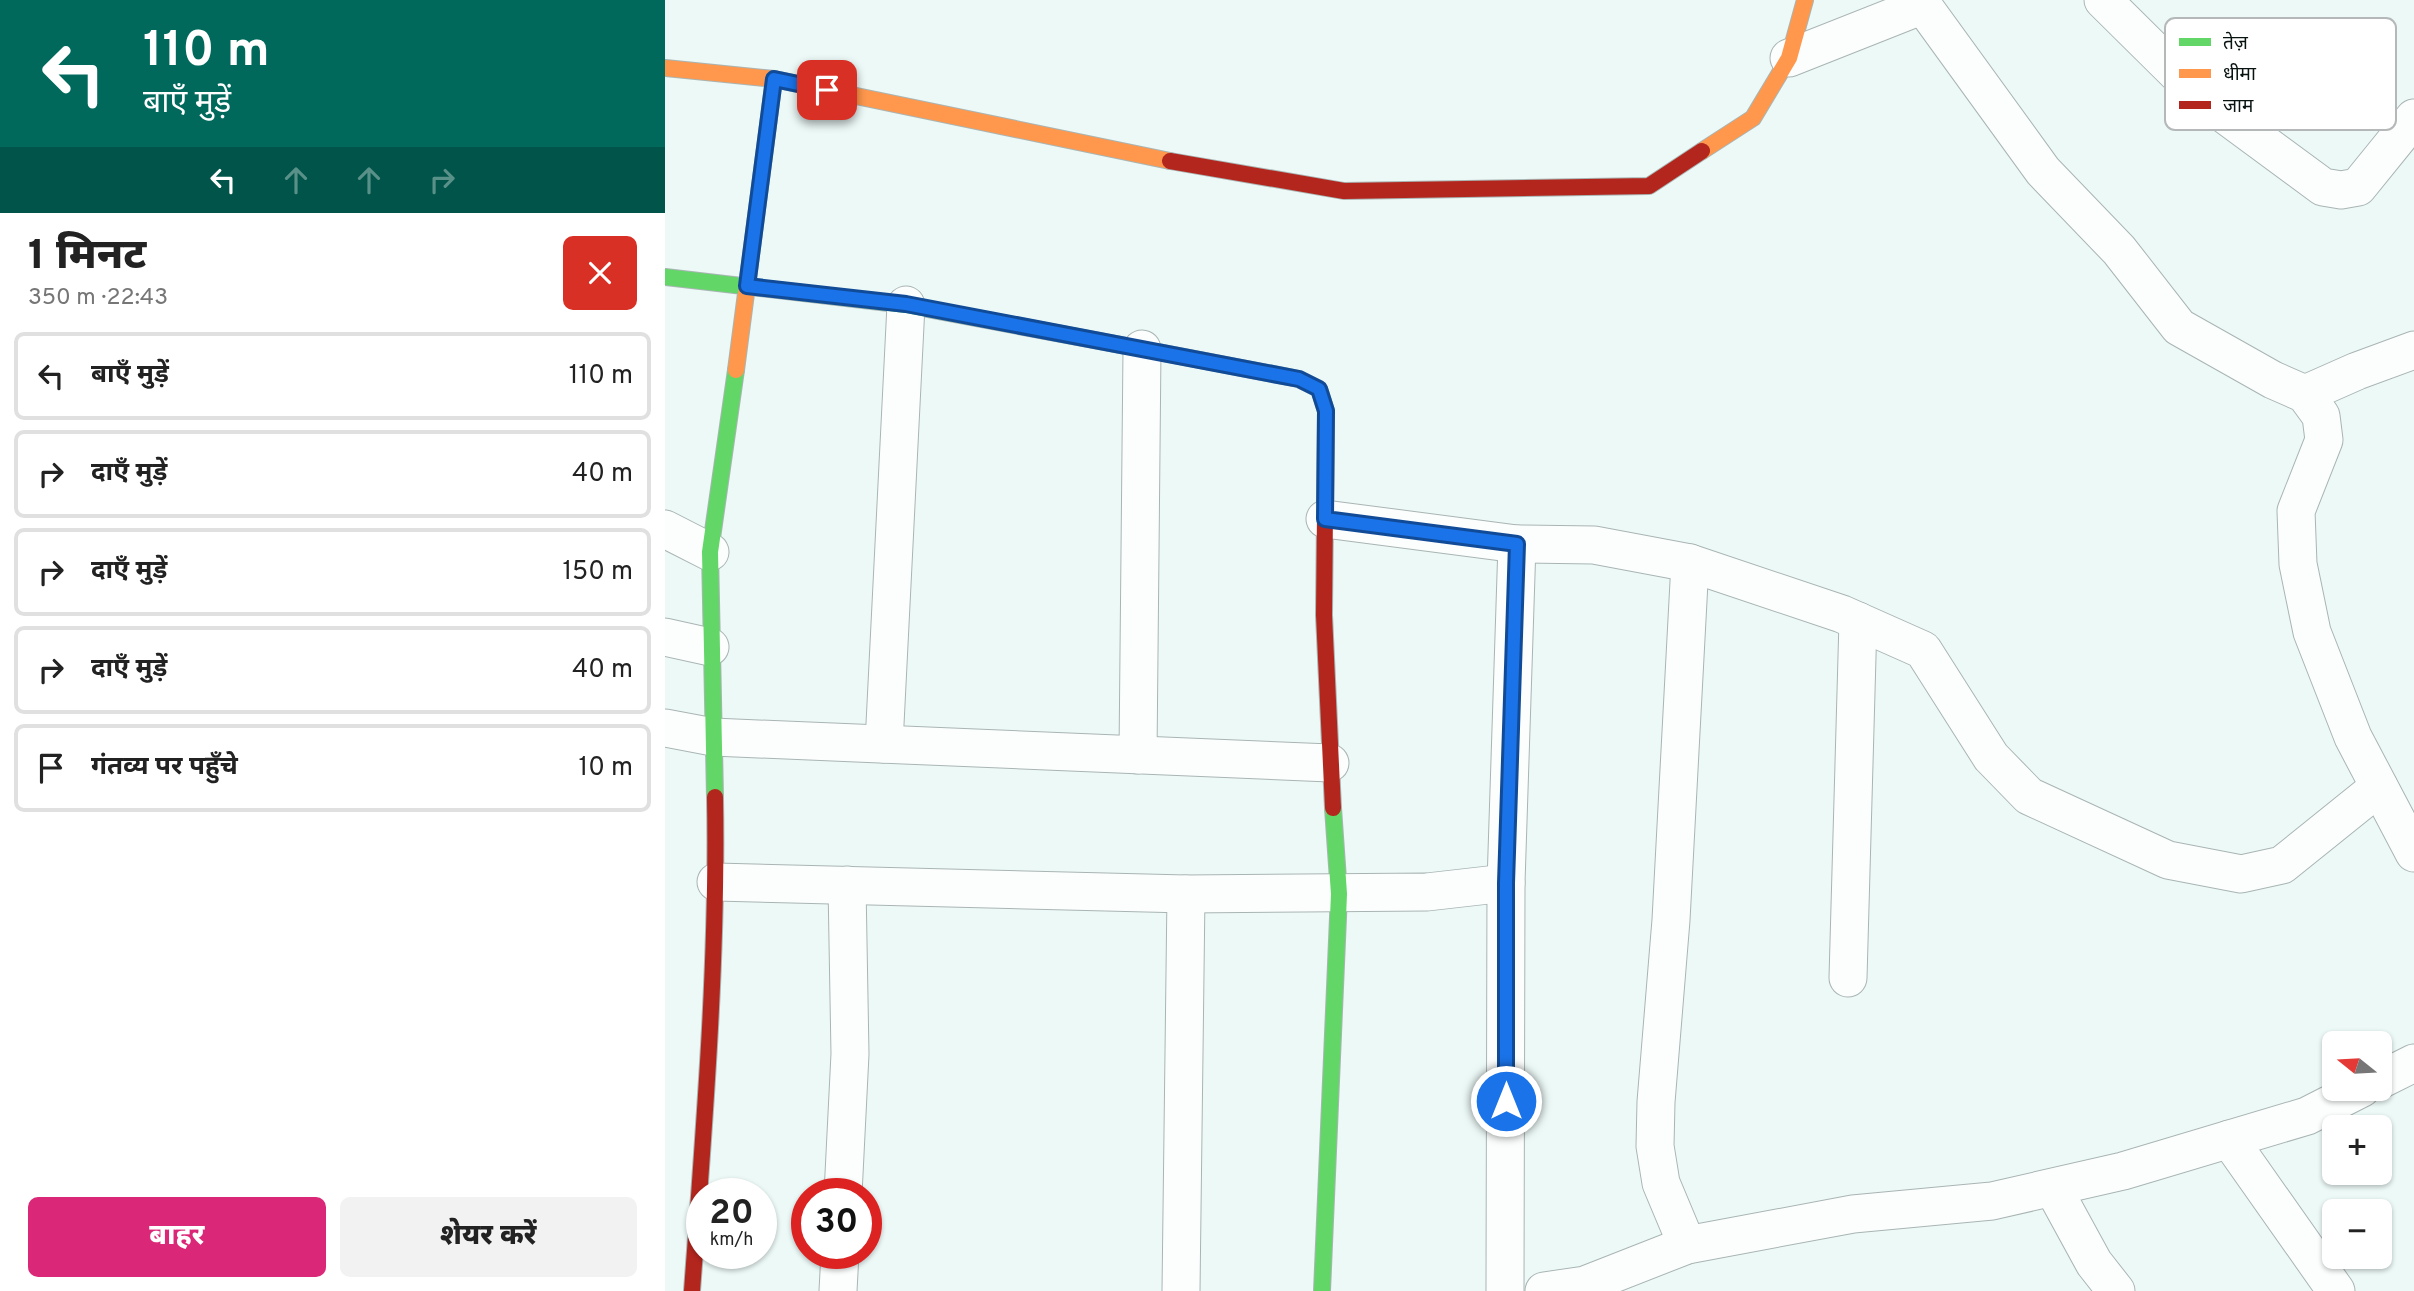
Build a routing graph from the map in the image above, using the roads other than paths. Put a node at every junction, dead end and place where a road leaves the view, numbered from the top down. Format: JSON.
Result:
{"nodes":[{"id":1,"x":1805,"y":0,"type":"edge"},
{"id":2,"x":2102,"y":0,"type":"edge"},
{"id":3,"x":1921,"y":3,"type":"edge"},
{"id":4,"x":1789,"y":58,"type":"junction"},
{"id":5,"x":2165,"y":62,"type":"edge"},
{"id":6,"x":665,"y":68,"type":"edge"},
{"id":7,"x":774,"y":79,"type":"junction"},
{"id":8,"x":2414,"y":118,"type":"edge"},
{"id":9,"x":2246,"y":130,"type":"edge"},
{"id":10,"x":665,"y":277,"type":"edge"},
{"id":11,"x":747,"y":286,"type":"junction"},
{"id":12,"x":906,"y":304,"type":"junction"},
{"id":13,"x":1142,"y":349,"type":"junction"},
{"id":14,"x":2414,"y":350,"type":"edge"},
{"id":15,"x":2305,"y":394,"type":"junction"},
{"id":16,"x":1325,"y":519,"type":"junction"},
{"id":17,"x":665,"y":529,"type":"edge"},
{"id":18,"x":1517,"y":544,"type":"junction"},
{"id":19,"x":710,"y":552,"type":"junction"},
{"id":20,"x":1689,"y":563,"type":"junction"},
{"id":21,"x":1858,"y":621,"type":"junction"},
{"id":22,"x":665,"y":637,"type":"edge"},
{"id":23,"x":710,"y":647,"type":"junction"},
{"id":24,"x":665,"y":728,"type":"edge"},
{"id":25,"x":713,"y":737,"type":"junction"},
{"id":26,"x":884,"y":744,"type":"junction"},
{"id":27,"x":1138,"y":755,"type":"junction"},
{"id":28,"x":1330,"y":762,"type":"junction"},
{"id":29,"x":2379,"y":787,"type":"junction"},
{"id":30,"x":2414,"y":853,"type":"edge"},
{"id":31,"x":716,"y":882,"type":"junction"},
{"id":32,"x":1506,"y":883,"type":"junction"},
{"id":33,"x":847,"y":885,"type":"junction"},
{"id":34,"x":1186,"y":894,"type":"junction"},
{"id":35,"x":1339,"y":894,"type":"junction"},
{"id":36,"x":1848,"y":978,"type":"dead end"},
{"id":37,"x":2414,"y":1063,"type":"edge"},
{"id":38,"x":2392,"y":1074,"type":"edge"},
{"id":39,"x":2336,"y":1101,"type":"edge"},
{"id":40,"x":2229,"y":1139,"type":"junction"},
{"id":41,"x":844,"y":1178,"type":"edge"},
{"id":42,"x":2053,"y":1188,"type":"junction"},
{"id":43,"x":1687,"y":1245,"type":"junction"},
{"id":44,"x":839,"y":1269,"type":"edge"},
{"id":45,"x":1554,"y":1290,"type":"edge"},
{"id":46,"x":692,"y":1291,"type":"edge"},
{"id":47,"x":838,"y":1291,"type":"edge"},
{"id":48,"x":1181,"y":1291,"type":"edge"},
{"id":49,"x":1322,"y":1291,"type":"edge"},
{"id":50,"x":1505,"y":1291,"type":"edge"},
{"id":51,"x":2116,"y":1291,"type":"edge"},
{"id":52,"x":2336,"y":1291,"type":"edge"}],
"edges":[{"from":1,"to":4,"type":"street"},
{"from":2,"to":5,"type":"street"},
{"from":3,"to":4,"type":"street"},
{"from":3,"to":15,"type":"street"},
{"from":4,"to":7,"type":"street"},
{"from":6,"to":7,"type":"street"},
{"from":7,"to":11,"type":"street"},
{"from":8,"to":9,"type":"street"},
{"from":10,"to":11,"type":"street"},
{"from":11,"to":12,"type":"street"},
{"from":11,"to":19,"type":"street"},
{"from":12,"to":13,"type":"street"},
{"from":12,"to":26,"type":"street"},
{"from":13,"to":16,"type":"street"},
{"from":13,"to":27,"type":"street"},
{"from":14,"to":15,"type":"street"},
{"from":15,"to":29,"type":"street"},
{"from":16,"to":18,"type":"street"},
{"from":16,"to":28,"type":"street"},
{"from":17,"to":19,"type":"street"},
{"from":18,"to":20,"type":"street"},
{"from":18,"to":32,"type":"street"},
{"from":19,"to":23,"type":"street"},
{"from":20,"to":21,"type":"street"},
{"from":20,"to":43,"type":"street"},
{"from":21,"to":29,"type":"street"},
{"from":21,"to":36,"type":"street"},
{"from":22,"to":23,"type":"street"},
{"from":23,"to":25,"type":"street"},
{"from":24,"to":25,"type":"street"},
{"from":25,"to":26,"type":"street"},
{"from":25,"to":31,"type":"street"},
{"from":26,"to":27,"type":"street"},
{"from":27,"to":28,"type":"street"},
{"from":28,"to":35,"type":"street"},
{"from":29,"to":30,"type":"street"},
{"from":31,"to":33,"type":"street"},
{"from":31,"to":46,"type":"street"},
{"from":32,"to":35,"type":"street"},
{"from":32,"to":50,"type":"street"},
{"from":33,"to":34,"type":"street"},
{"from":33,"to":41,"type":"street"},
{"from":34,"to":35,"type":"street"},
{"from":34,"to":48,"type":"street"},
{"from":35,"to":49,"type":"street"},
{"from":37,"to":38,"type":"street"},
{"from":39,"to":40,"type":"street"},
{"from":40,"to":42,"type":"street"},
{"from":40,"to":52,"type":"street"},
{"from":42,"to":43,"type":"street"},
{"from":42,"to":51,"type":"street"},
{"from":43,"to":45,"type":"street"},
{"from":44,"to":47,"type":"street"}]}
